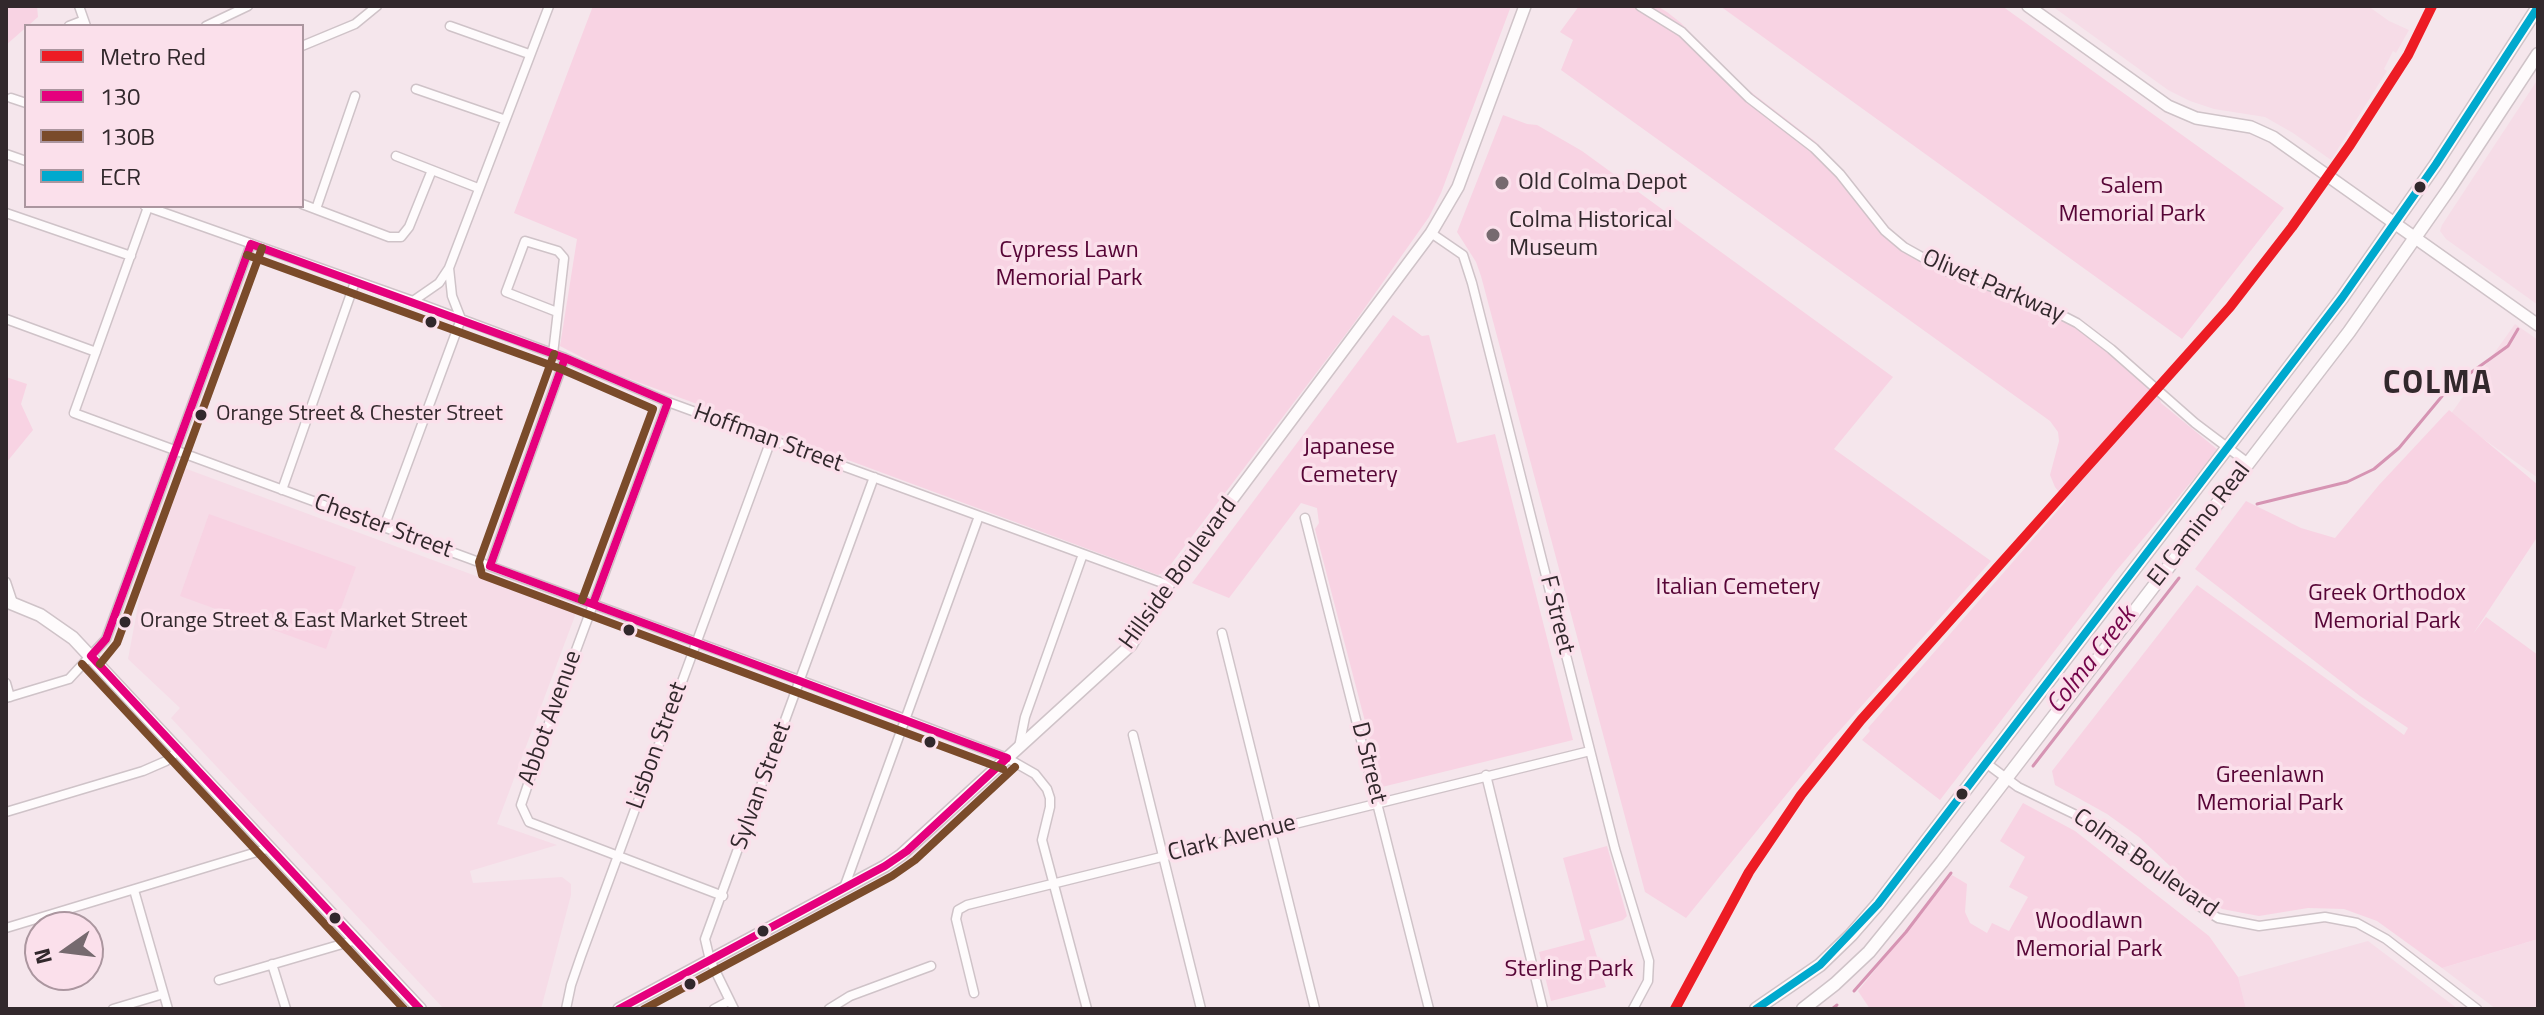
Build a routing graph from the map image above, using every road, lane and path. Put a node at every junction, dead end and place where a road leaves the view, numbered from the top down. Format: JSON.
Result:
{"nodes":[{"id":1,"x":79,"y":6,"type":"edge"},
{"id":2,"x":248,"y":6,"type":"edge"},
{"id":3,"x":377,"y":6,"type":"edge"},
{"id":4,"x":549,"y":6,"type":"edge"},
{"id":5,"x":1525,"y":6,"type":"edge"},
{"id":6,"x":1640,"y":6,"type":"edge"},
{"id":7,"x":2028,"y":6,"type":"edge"},
{"id":8,"x":2538,"y":7,"type":"edge"},
{"id":9,"x":84,"y":23,"type":"edge"},
{"id":10,"x":210,"y":24,"type":"edge"},
{"id":11,"x":450,"y":26,"type":"dead end"},
{"id":12,"x":304,"y":45,"type":"edge"},
{"id":13,"x":529,"y":54,"type":"junction"},
{"id":14,"x":2538,"y":54,"type":"edge"},
{"id":15,"x":416,"y":89,"type":"dead end"},
{"id":16,"x":355,"y":96,"type":"dead end"},
{"id":17,"x":11,"y":98,"type":"dead end"},
{"id":18,"x":24,"y":102,"type":"edge"},
{"id":19,"x":503,"y":119,"type":"junction"},
{"id":20,"x":396,"y":156,"type":"dead end"},
{"id":21,"x":432,"y":170,"type":"junction"},
{"id":22,"x":478,"y":188,"type":"junction"},
{"id":23,"x":304,"y":205,"type":"edge"},
{"id":24,"x":146,"y":208,"type":"edge"},
{"id":25,"x":149,"y":208,"type":"edge"},
{"id":26,"x":316,"y":209,"type":"junction"},
{"id":27,"x":6,"y":213,"type":"edge"},
{"id":28,"x":2396,"y":224,"type":"junction"},
{"id":29,"x":1431,"y":233,"type":"junction"},
{"id":30,"x":2416,"y":238,"type":"junction"},
{"id":31,"x":251,"y":244,"type":"junction"},
{"id":32,"x":131,"y":256,"type":"junction"},
{"id":33,"x":449,"y":268,"type":"junction"},
{"id":34,"x":355,"y":282,"type":"junction"},
{"id":35,"x":413,"y":301,"type":"junction"},
{"id":36,"x":557,"y":312,"type":"junction"},
{"id":37,"x":6,"y":319,"type":"edge"},
{"id":38,"x":461,"y":319,"type":"junction"},
{"id":39,"x":2538,"y":325,"type":"edge"},
{"id":40,"x":96,"y":352,"type":"junction"},
{"id":41,"x":553,"y":354,"type":"junction"},
{"id":42,"x":565,"y":358,"type":"junction"},
{"id":43,"x":668,"y":402,"type":"junction"},
{"id":44,"x":771,"y":440,"type":"junction"},
{"id":45,"x":2228,"y":448,"type":"junction"},
{"id":46,"x":176,"y":451,"type":"junction"},
{"id":47,"x":2248,"y":463,"type":"junction"},
{"id":48,"x":874,"y":477,"type":"junction"},
{"id":49,"x":282,"y":490,"type":"junction"},
{"id":50,"x":979,"y":516,"type":"junction"},
{"id":51,"x":1305,"y":518,"type":"dead end"},
{"id":52,"x":384,"y":527,"type":"junction"},
{"id":53,"x":1083,"y":554,"type":"junction"},
{"id":54,"x":490,"y":566,"type":"junction"},
{"id":55,"x":6,"y":582,"type":"edge"},
{"id":56,"x":1168,"y":585,"type":"junction"},
{"id":57,"x":9,"y":602,"type":"edge"},
{"id":58,"x":593,"y":604,"type":"junction"},
{"id":59,"x":1222,"y":633,"type":"dead end"},
{"id":60,"x":696,"y":642,"type":"junction"},
{"id":61,"x":91,"y":656,"type":"junction"},
{"id":62,"x":799,"y":680,"type":"junction"},
{"id":63,"x":6,"y":683,"type":"edge"},
{"id":64,"x":8,"y":698,"type":"edge"},
{"id":65,"x":905,"y":719,"type":"junction"},
{"id":66,"x":1133,"y":735,"type":"dead end"},
{"id":67,"x":1019,"y":748,"type":"junction"},
{"id":68,"x":179,"y":750,"type":"junction"},
{"id":69,"x":1590,"y":751,"type":"junction"},
{"id":70,"x":1007,"y":758,"type":"junction"},
{"id":71,"x":1986,"y":763,"type":"junction"},
{"id":72,"x":1486,"y":775,"type":"junction"},
{"id":73,"x":2006,"y":779,"type":"junction"},
{"id":74,"x":1378,"y":803,"type":"junction"},
{"id":75,"x":6,"y":812,"type":"edge"},
{"id":76,"x":1270,"y":830,"type":"junction"},
{"id":77,"x":270,"y":848,"type":"junction"},
{"id":78,"x":618,"y":856,"type":"junction"},
{"id":79,"x":1163,"y":856,"type":"junction"},
{"id":80,"x":1053,"y":883,"type":"junction"},
{"id":81,"x":844,"y":889,"type":"junction"},
{"id":82,"x":134,"y":890,"type":"junction"},
{"id":83,"x":723,"y":896,"type":"junction"},
{"id":84,"x":6,"y":928,"type":"edge"},
{"id":85,"x":356,"y":940,"type":"junction"},
{"id":86,"x":710,"y":960,"type":"junction"},
{"id":87,"x":272,"y":964,"type":"junction"},
{"id":88,"x":931,"y":966,"type":"dead end"},
{"id":89,"x":219,"y":980,"type":"dead end"},
{"id":90,"x":974,"y":993,"type":"dead end"},
{"id":91,"x":163,"y":994,"type":"junction"},
{"id":92,"x":731,"y":1005,"type":"edge"},
{"id":93,"x":113,"y":1009,"type":"edge"},
{"id":94,"x":168,"y":1009,"type":"edge"},
{"id":95,"x":286,"y":1009,"type":"edge"},
{"id":96,"x":420,"y":1009,"type":"edge"},
{"id":97,"x":566,"y":1009,"type":"edge"},
{"id":98,"x":619,"y":1009,"type":"edge"},
{"id":99,"x":714,"y":1009,"type":"edge"},
{"id":100,"x":829,"y":1009,"type":"edge"},
{"id":101,"x":1087,"y":1009,"type":"edge"},
{"id":102,"x":1201,"y":1009,"type":"edge"},
{"id":103,"x":1315,"y":1009,"type":"edge"},
{"id":104,"x":1429,"y":1009,"type":"edge"},
{"id":105,"x":1543,"y":1009,"type":"edge"},
{"id":106,"x":1633,"y":1009,"type":"edge"},
{"id":107,"x":1756,"y":1009,"type":"edge"},
{"id":108,"x":1803,"y":1009,"type":"edge"},
{"id":109,"x":2477,"y":1009,"type":"edge"}],
"edges":[{"from":1,"to":9,"type":"street"},
{"from":2,"to":10,"type":"street"},
{"from":3,"to":12,"type":"street"},
{"from":4,"to":13,"type":"street"},
{"from":5,"to":29,"type":"main road","name":"Hillside Boulevard"},
{"from":6,"to":45,"type":"street","name":"Olivet Parkway"},
{"from":7,"to":28,"type":"main road"},
{"from":8,"to":28,"type":"main road","name":"El Camino Real"},
{"from":11,"to":13,"type":"street"},
{"from":13,"to":19,"type":"street"},
{"from":14,"to":30,"type":"main road","name":"El Camino Real"},
{"from":15,"to":19,"type":"street"},
{"from":16,"to":26,"type":"street"},
{"from":17,"to":18,"type":"street"},
{"from":19,"to":22,"type":"street"},
{"from":20,"to":21,"type":"street"},
{"from":21,"to":22,"type":"street"},
{"from":21,"to":26,"type":"street"},
{"from":22,"to":33,"type":"street"},
{"from":23,"to":26,"type":"street"},
{"from":24,"to":32,"type":"street"},
{"from":25,"to":31,"type":"street","name":"Hoffman Street"},
{"from":27,"to":32,"type":"street"},
{"from":28,"to":30,"type":"main road"},
{"from":28,"to":45,"type":"main road","name":"El Camino Real"},
{"from":29,"to":56,"type":"main road","name":"Hillside Boulevard"},
{"from":29,"to":69,"type":"street","name":"F Street"},
{"from":30,"to":39,"type":"main road"},
{"from":30,"to":47,"type":"main road","name":"El Camino Real"},
{"from":31,"to":34,"type":"street","name":"Hoffman Street"},
{"from":31,"to":46,"type":"street"},
{"from":32,"to":40,"type":"street"},
{"from":33,"to":35,"type":"street"},
{"from":33,"to":38,"type":"street"},
{"from":34,"to":35,"type":"street","name":"Hoffman Street"},
{"from":34,"to":49,"type":"street"},
{"from":35,"to":38,"type":"street","name":"Hoffman Street"},
{"from":36,"to":36,"type":"street"},
{"from":36,"to":41,"type":"street"},
{"from":37,"to":40,"type":"street"},
{"from":38,"to":41,"type":"street","name":"Hoffman Street"},
{"from":38,"to":52,"type":"street"},
{"from":40,"to":46,"type":"street","name":"Chester Street"},
{"from":41,"to":42,"type":"street","name":"Hoffman Street"},
{"from":42,"to":43,"type":"street","name":"Hoffman Street"},
{"from":42,"to":54,"type":"street"},
{"from":43,"to":44,"type":"street","name":"Hoffman Street"},
{"from":43,"to":58,"type":"street","name":"Abbot Avenue"},
{"from":44,"to":48,"type":"street","name":"Hoffman Street"},
{"from":44,"to":60,"type":"street","name":"Lisbon Street"},
{"from":45,"to":47,"type":"street","name":"Olivet Parkway"},
{"from":45,"to":71,"type":"main road","name":"El Camino Real"},
{"from":46,"to":49,"type":"street","name":"Chester Street"},
{"from":46,"to":61,"type":"street"},
{"from":47,"to":73,"type":"main road","name":"El Camino Real"},
{"from":48,"to":50,"type":"street","name":"Hoffman Street"},
{"from":48,"to":62,"type":"street","name":"Sylvan Street"},
{"from":49,"to":52,"type":"street","name":"Chester Street"},
{"from":50,"to":53,"type":"street","name":"Hoffman Street"},
{"from":50,"to":65,"type":"street"},
{"from":51,"to":74,"type":"street","name":"D Street"},
{"from":52,"to":54,"type":"street","name":"Chester Street"},
{"from":53,"to":56,"type":"street","name":"Hoffman Street"},
{"from":53,"to":67,"type":"street"},
{"from":54,"to":58,"type":"street","name":"Chester Street"},
{"from":55,"to":57,"type":"street"},
{"from":56,"to":67,"type":"main road","name":"Hillside Boulevard"},
{"from":57,"to":61,"type":"main road"},
{"from":58,"to":60,"type":"street","name":"Chester Street"},
{"from":58,"to":78,"type":"street","name":"Abbot Avenue"},
{"from":59,"to":76,"type":"street"},
{"from":60,"to":62,"type":"street","name":"Chester Street"},
{"from":60,"to":78,"type":"street","name":"Lisbon Street"},
{"from":61,"to":64,"type":"street"},
{"from":61,"to":68,"type":"main road"},
{"from":62,"to":65,"type":"street","name":"Chester Street"},
{"from":62,"to":83,"type":"street","name":"Sylvan Street"},
{"from":63,"to":64,"type":"street"},
{"from":65,"to":70,"type":"street","name":"Chester Street"},
{"from":65,"to":81,"type":"street"},
{"from":66,"to":79,"type":"street"},
{"from":67,"to":70,"type":"main road","name":"Hillside Boulevard"},
{"from":68,"to":75,"type":"street"},
{"from":68,"to":77,"type":"main road"},
{"from":69,"to":72,"type":"street","name":"Clark Avenue"},
{"from":69,"to":106,"type":"street","name":"F Street"},
{"from":70,"to":80,"type":"street","name":"Chester Street"},
{"from":70,"to":81,"type":"main road","name":"Hillside Boulevard"},
{"from":71,"to":73,"type":"street","name":"Colma Boulevard"},
{"from":71,"to":107,"type":"main road","name":"El Camino Real"},
{"from":72,"to":74,"type":"street","name":"Clark Avenue"},
{"from":72,"to":105,"type":"street"},
{"from":73,"to":108,"type":"main road","name":"El Camino Real"},
{"from":73,"to":109,"type":"street","name":"Colma Boulevard"},
{"from":74,"to":76,"type":"street","name":"Clark Avenue"},
{"from":74,"to":104,"type":"street","name":"D Street"},
{"from":76,"to":79,"type":"street","name":"Clark Avenue"},
{"from":76,"to":103,"type":"street"},
{"from":77,"to":82,"type":"street"},
{"from":77,"to":85,"type":"main road"},
{"from":78,"to":83,"type":"street"},
{"from":78,"to":97,"type":"street","name":"Lisbon Street"},
{"from":79,"to":80,"type":"street","name":"Clark Avenue"},
{"from":79,"to":102,"type":"street"},
{"from":80,"to":90,"type":"street","name":"Clark Avenue"},
{"from":80,"to":101,"type":"street"},
{"from":81,"to":86,"type":"main road","name":"Hillside Boulevard"},
{"from":82,"to":84,"type":"street"},
{"from":82,"to":91,"type":"street"},
{"from":83,"to":86,"type":"street","name":"Sylvan Street"},
{"from":85,"to":87,"type":"street"},
{"from":85,"to":96,"type":"main road"},
{"from":86,"to":92,"type":"street"},
{"from":86,"to":98,"type":"main road","name":"Hillside Boulevard"},
{"from":87,"to":89,"type":"street"},
{"from":87,"to":95,"type":"street"},
{"from":88,"to":100,"type":"street"},
{"from":91,"to":93,"type":"street"},
{"from":91,"to":94,"type":"street"},
{"from":92,"to":99,"type":"street"}]}
